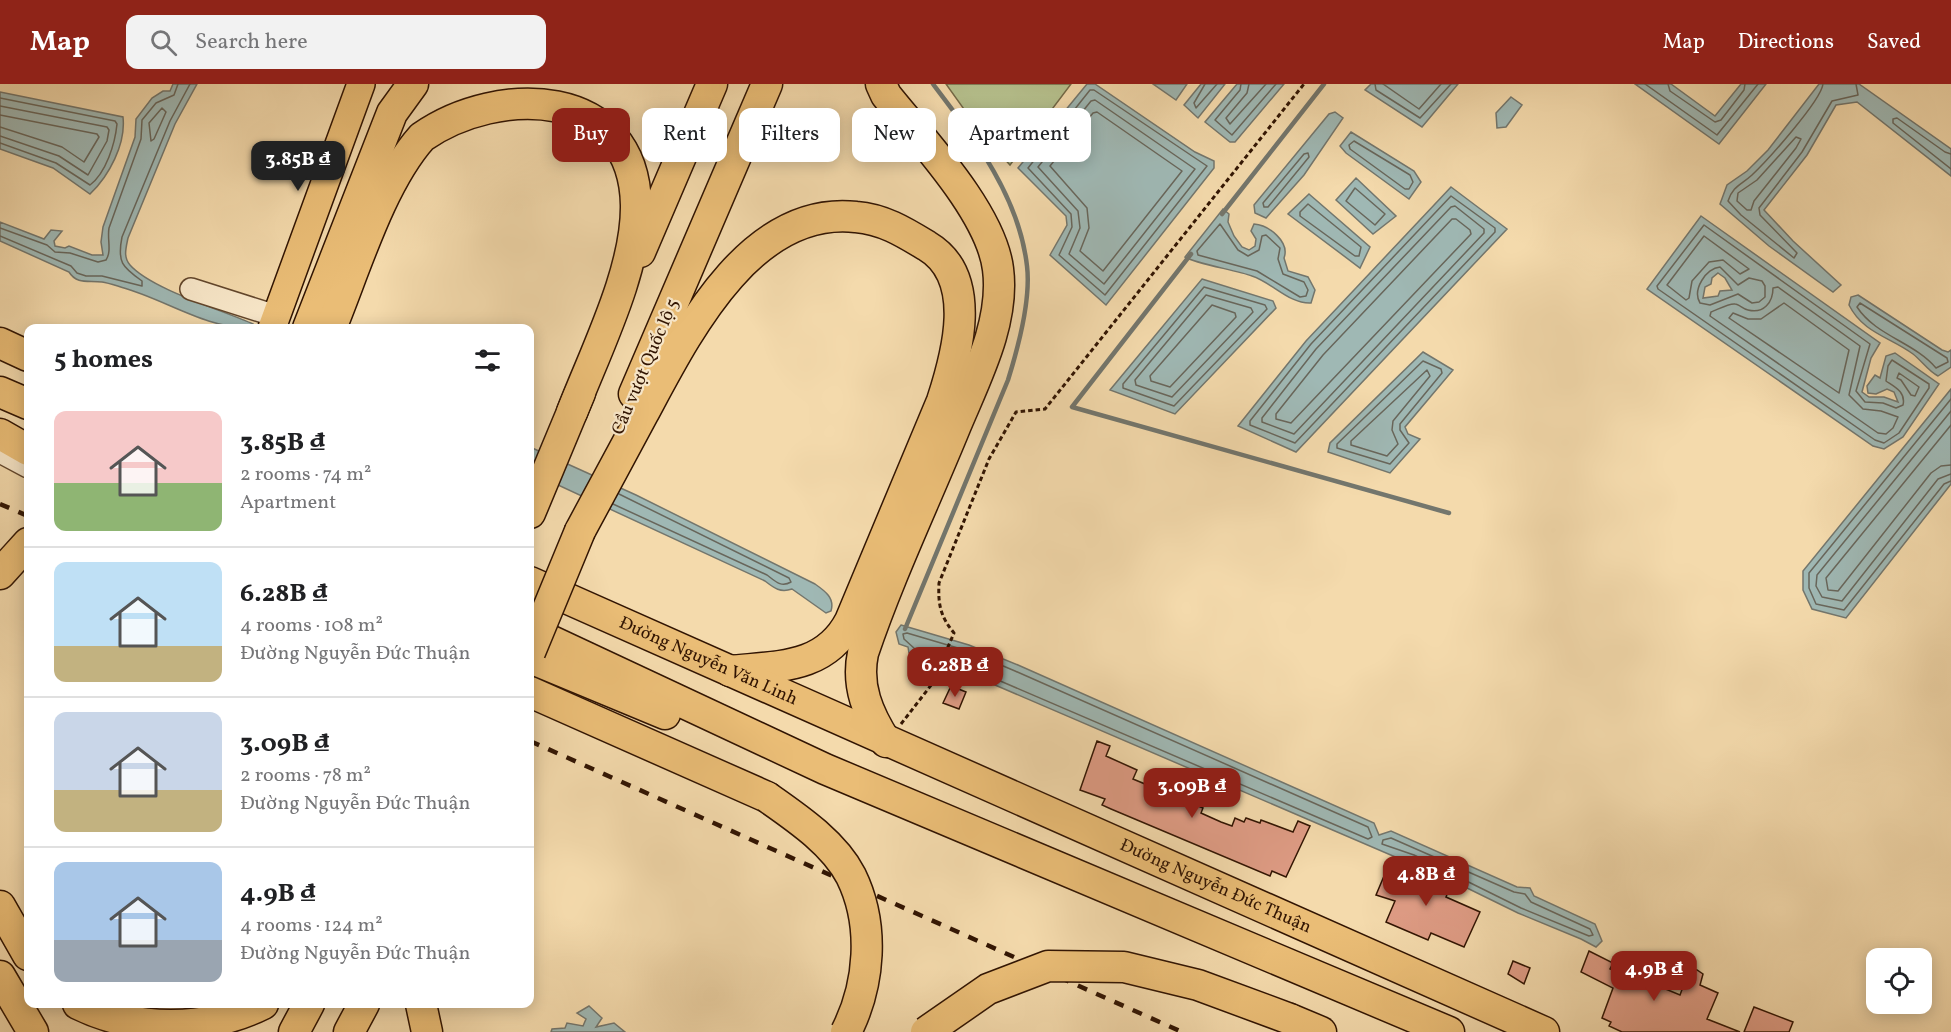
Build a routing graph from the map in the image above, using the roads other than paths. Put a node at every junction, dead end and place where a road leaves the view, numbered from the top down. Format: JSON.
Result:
{"nodes":[{"id":1,"x":361,"y":84,"type":"edge"},
{"id":2,"x":413,"y":84,"type":"edge"},
{"id":3,"x":712,"y":84,"type":"edge"},
{"id":4,"x":767,"y":84,"type":"edge"},
{"id":5,"x":881,"y":84,"type":"edge"},
{"id":6,"x":191,"y":289,"type":"dead end"},
{"id":7,"x":274,"y":322,"type":"edge"},
{"id":8,"x":310,"y":324,"type":"edge"},
{"id":9,"x":333,"y":324,"type":"edge"},
{"id":10,"x":0,"y":343,"type":"edge"},
{"id":11,"x":24,"y":354,"type":"edge"},
{"id":12,"x":0,"y":392,"type":"edge"},
{"id":13,"x":24,"y":402,"type":"edge"},
{"id":14,"x":572,"y":412,"type":"junction"},
{"id":15,"x":0,"y":434,"type":"edge"},
{"id":16,"x":24,"y":448,"type":"edge"},
{"id":17,"x":0,"y":452,"type":"edge"},
{"id":18,"x":24,"y":465,"type":"edge"},
{"id":19,"x":534,"y":503,"type":"edge"},
{"id":20,"x":580,"y":531,"type":"junction"},
{"id":21,"x":24,"y":547,"type":"edge"},
{"id":22,"x":0,"y":574,"type":"edge"},
{"id":23,"x":534,"y":584,"type":"edge"},
{"id":24,"x":534,"y":634,"type":"edge"},
{"id":25,"x":534,"y":642,"type":"edge"},
{"id":26,"x":534,"y":660,"type":"edge"},
{"id":27,"x":727,"y":671,"type":"junction"},
{"id":28,"x":534,"y":694,"type":"edge"},
{"id":29,"x":886,"y":742,"type":"junction"},
{"id":30,"x":825,"y":769,"type":"junction"},
{"id":31,"x":0,"y":906,"type":"edge"},
{"id":32,"x":24,"y":948,"type":"edge"},
{"id":33,"x":0,"y":976,"type":"edge"},
{"id":34,"x":86,"y":1008,"type":"edge"},
{"id":35,"x":255,"y":1008,"type":"edge"},
{"id":36,"x":307,"y":1008,"type":"edge"},
{"id":37,"x":362,"y":1008,"type":"edge"},
{"id":38,"x":422,"y":1008,"type":"edge"},
{"id":39,"x":33,"y":1032,"type":"edge"},
{"id":40,"x":294,"y":1032,"type":"edge"},
{"id":41,"x":349,"y":1032,"type":"edge"},
{"id":42,"x":427,"y":1032,"type":"edge"},
{"id":43,"x":846,"y":1032,"type":"edge"},
{"id":44,"x":926,"y":1032,"type":"edge"},
{"id":45,"x":1321,"y":1032,"type":"edge"},
{"id":46,"x":1449,"y":1032,"type":"edge"},
{"id":47,"x":1544,"y":1032,"type":"edge"}],
"edges":[{"from":1,"to":7,"type":"main road"},
{"from":2,"to":8,"type":"highway"},
{"from":3,"to":14,"type":"highway"},
{"from":4,"to":20,"type":"highway","name":"Cầu vượt Quốc lộ 5"},
{"from":5,"to":29,"type":"highway"},
{"from":6,"to":7,"type":"lane"},
{"from":9,"to":14,"type":"highway"},
{"from":10,"to":11,"type":"highway"},
{"from":12,"to":13,"type":"highway"},
{"from":14,"to":19,"type":"highway"},
{"from":15,"to":16,"type":"highway"},
{"from":17,"to":18,"type":"lane"},
{"from":20,"to":25,"type":"highway","name":"Cầu vượt Quốc lộ 5","bridge":true},
{"from":20,"to":27,"type":"highway"},
{"from":21,"to":22,"type":"highway"},
{"from":23,"to":27,"type":"highway","name":"Đường Nguyễn Văn Linh"},
{"from":24,"to":30,"type":"highway"},
{"from":26,"to":30,"type":"highway"},
{"from":27,"to":29,"type":"highway","name":"Đường Nguyễn Văn Linh"},
{"from":28,"to":43,"type":"highway","bridge":true},
{"from":29,"to":47,"type":"highway","name":"Đường Nguyễn Đức Thuận"},
{"from":30,"to":46,"type":"highway"},
{"from":31,"to":32,"type":"highway"},
{"from":33,"to":39,"type":"highway"},
{"from":34,"to":35,"type":"highway"},
{"from":36,"to":40,"type":"highway"},
{"from":37,"to":41,"type":"highway"},
{"from":38,"to":42,"type":"highway"},
{"from":44,"to":45,"type":"highway","bridge":true}]}
